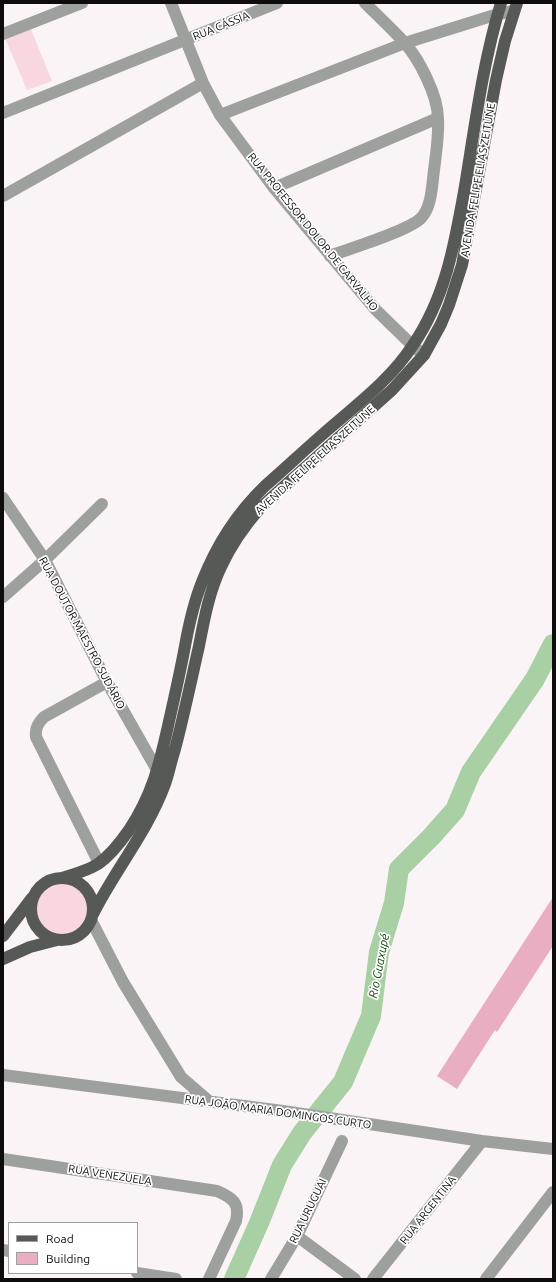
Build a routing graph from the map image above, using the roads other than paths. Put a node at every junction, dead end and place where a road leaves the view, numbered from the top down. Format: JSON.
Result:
{"nodes":[{"id":1,"x":82,"y":3,"type":"edge"},
{"id":2,"x":171,"y":3,"type":"edge"},
{"id":3,"x":277,"y":3,"type":"edge"},
{"id":4,"x":365,"y":3,"type":"edge"},
{"id":5,"x":515,"y":7,"type":"edge"},
{"id":6,"x":500,"y":8,"type":"edge"},
{"id":7,"x":3,"y":34,"type":"edge"},
{"id":8,"x":186,"y":41,"type":"junction"},
{"id":9,"x":405,"y":43,"type":"junction"},
{"id":10,"x":203,"y":83,"type":"junction"},
{"id":11,"x":3,"y":113,"type":"edge"},
{"id":12,"x":220,"y":115,"type":"junction"},
{"id":13,"x":438,"y":118,"type":"junction"},
{"id":14,"x":274,"y":188,"type":"junction"},
{"id":15,"x":3,"y":196,"type":"edge"},
{"id":16,"x":330,"y":256,"type":"junction"},
{"id":17,"x":412,"y":346,"type":"junction"},
{"id":18,"x":424,"y":355,"type":"junction"},
{"id":19,"x":3,"y":498,"type":"edge"},
{"id":20,"x":102,"y":504,"type":"dead end"},
{"id":21,"x":45,"y":560,"type":"junction"},
{"id":22,"x":3,"y":597,"type":"edge"},
{"id":23,"x":106,"y":682,"type":"junction"},
{"id":24,"x":157,"y":772,"type":"junction"},
{"id":25,"x":166,"y":783,"type":"junction"},
{"id":26,"x":99,"y":863,"type":"junction"},
{"id":27,"x":62,"y":878,"type":"junction"},
{"id":28,"x":34,"y":895,"type":"junction"},
{"id":29,"x":92,"y":917,"type":"junction"},
{"id":30,"x":3,"y":936,"type":"edge"},
{"id":31,"x":57,"y":940,"type":"junction"},
{"id":32,"x":3,"y":959,"type":"edge"},
{"id":33,"x":3,"y":1075,"type":"edge"},
{"id":34,"x":181,"y":1077,"type":"junction"},
{"id":35,"x":178,"y":1098,"type":"junction"},
{"id":36,"x":210,"y":1102,"type":"junction"},
{"id":37,"x":342,"y":1140,"type":"dead end"},
{"id":38,"x":482,"y":1141,"type":"junction"},
{"id":39,"x":553,"y":1150,"type":"edge"},
{"id":40,"x":3,"y":1159,"type":"edge"},
{"id":41,"x":553,"y":1192,"type":"edge"},
{"id":42,"x":297,"y":1236,"type":"junction"},
{"id":43,"x":138,"y":1272,"type":"edge"},
{"id":44,"x":176,"y":1279,"type":"edge"},
{"id":45,"x":209,"y":1279,"type":"edge"},
{"id":46,"x":271,"y":1279,"type":"edge"},
{"id":47,"x":355,"y":1279,"type":"edge"},
{"id":48,"x":373,"y":1279,"type":"edge"},
{"id":49,"x":486,"y":1279,"type":"edge"}],
"edges":[{"from":1,"to":7,"type":"street"},
{"from":2,"to":8,"type":"street","name":"RUA PROFESSOR DOLOR DE CARVALHO"},
{"from":3,"to":8,"type":"street","name":"RUA CÁSSIA"},
{"from":4,"to":9,"type":"street"},
{"from":5,"to":6,"type":"street"},
{"from":5,"to":18,"type":"main road","name":"AVENIDA FELIPE ELIAS ZEITUNE"},
{"from":6,"to":9,"type":"street"},
{"from":6,"to":17,"type":"main road","name":"AVENIDA FELIPE ELIAS ZEITUNE"},
{"from":8,"to":10,"type":"street","name":"RUA PROFESSOR DOLOR DE CARVALHO"},
{"from":8,"to":11,"type":"street","name":"RUA CÁSSIA"},
{"from":9,"to":12,"type":"street"},
{"from":9,"to":13,"type":"street"},
{"from":10,"to":12,"type":"street","name":"RUA PROFESSOR DOLOR DE CARVALHO"},
{"from":10,"to":15,"type":"street"},
{"from":12,"to":14,"type":"street","name":"RUA PROFESSOR DOLOR DE CARVALHO"},
{"from":13,"to":14,"type":"street"},
{"from":13,"to":16,"type":"street"},
{"from":14,"to":16,"type":"street","name":"RUA PROFESSOR DOLOR DE CARVALHO"},
{"from":16,"to":17,"type":"street","name":"RUA PROFESSOR DOLOR DE CARVALHO"},
{"from":17,"to":18,"type":"street","name":"RUA PROFESSOR DOLOR DE CARVALHO"},
{"from":17,"to":24,"type":"main road","name":"AVENIDA FELIPE ELIAS ZEITUNE"},
{"from":18,"to":25,"type":"main road","name":"AVENIDA FELIPE ELIAS ZEITUNE"},
{"from":19,"to":21,"type":"street","name":"RUA DOUTOR MAESTRO SUDÁRIO"},
{"from":20,"to":21,"type":"street"},
{"from":21,"to":22,"type":"street"},
{"from":21,"to":23,"type":"street","name":"RUA DOUTOR MAESTRO SUDÁRIO"},
{"from":23,"to":24,"type":"street","name":"RUA DOUTOR MAESTRO SUDÁRIO"},
{"from":23,"to":26,"type":"street"},
{"from":24,"to":25,"type":"street","name":"RUA DOUTOR MAESTRO SUDÁRIO"},
{"from":24,"to":26,"type":"main road","name":"AVENIDA FELIPE ELIAS ZEITUNE"},
{"from":25,"to":29,"type":"main road","name":"AVENIDA FELIPE ELIAS ZEITUNE"},
{"from":26,"to":27,"type":"main road","name":"AVENIDA FELIPE ELIAS ZEITUNE"},
{"from":27,"to":28,"type":"main road"},
{"from":27,"to":29,"type":"main road"},
{"from":28,"to":30,"type":"main road"},
{"from":28,"to":31,"type":"main road"},
{"from":29,"to":31,"type":"main road"},
{"from":29,"to":34,"type":"street"},
{"from":31,"to":32,"type":"main road"},
{"from":33,"to":35,"type":"street","name":"RUA JOÃO MARIA DOMINGOS CURTO"},
{"from":34,"to":35,"type":"street"},
{"from":34,"to":36,"type":"street"},
{"from":35,"to":36,"type":"street","name":"RUA JOÃO MARIA DOMINGOS CURTO"},
{"from":36,"to":38,"type":"street","name":"RUA JOÃO MARIA DOMINGOS CURTO"},
{"from":37,"to":42,"type":"street","name":"RUA URUGUAI"},
{"from":38,"to":39,"type":"street","name":"RUA JOÃO MARIA DOMINGOS CURTO"},
{"from":38,"to":48,"type":"street","name":"RUA ARGENTINA"},
{"from":40,"to":45,"type":"street","name":"RUA VENEZUELA"},
{"from":41,"to":49,"type":"street"},
{"from":42,"to":46,"type":"street","name":"RUA URUGUAI"},
{"from":42,"to":47,"type":"street"},
{"from":43,"to":44,"type":"street"}]}
